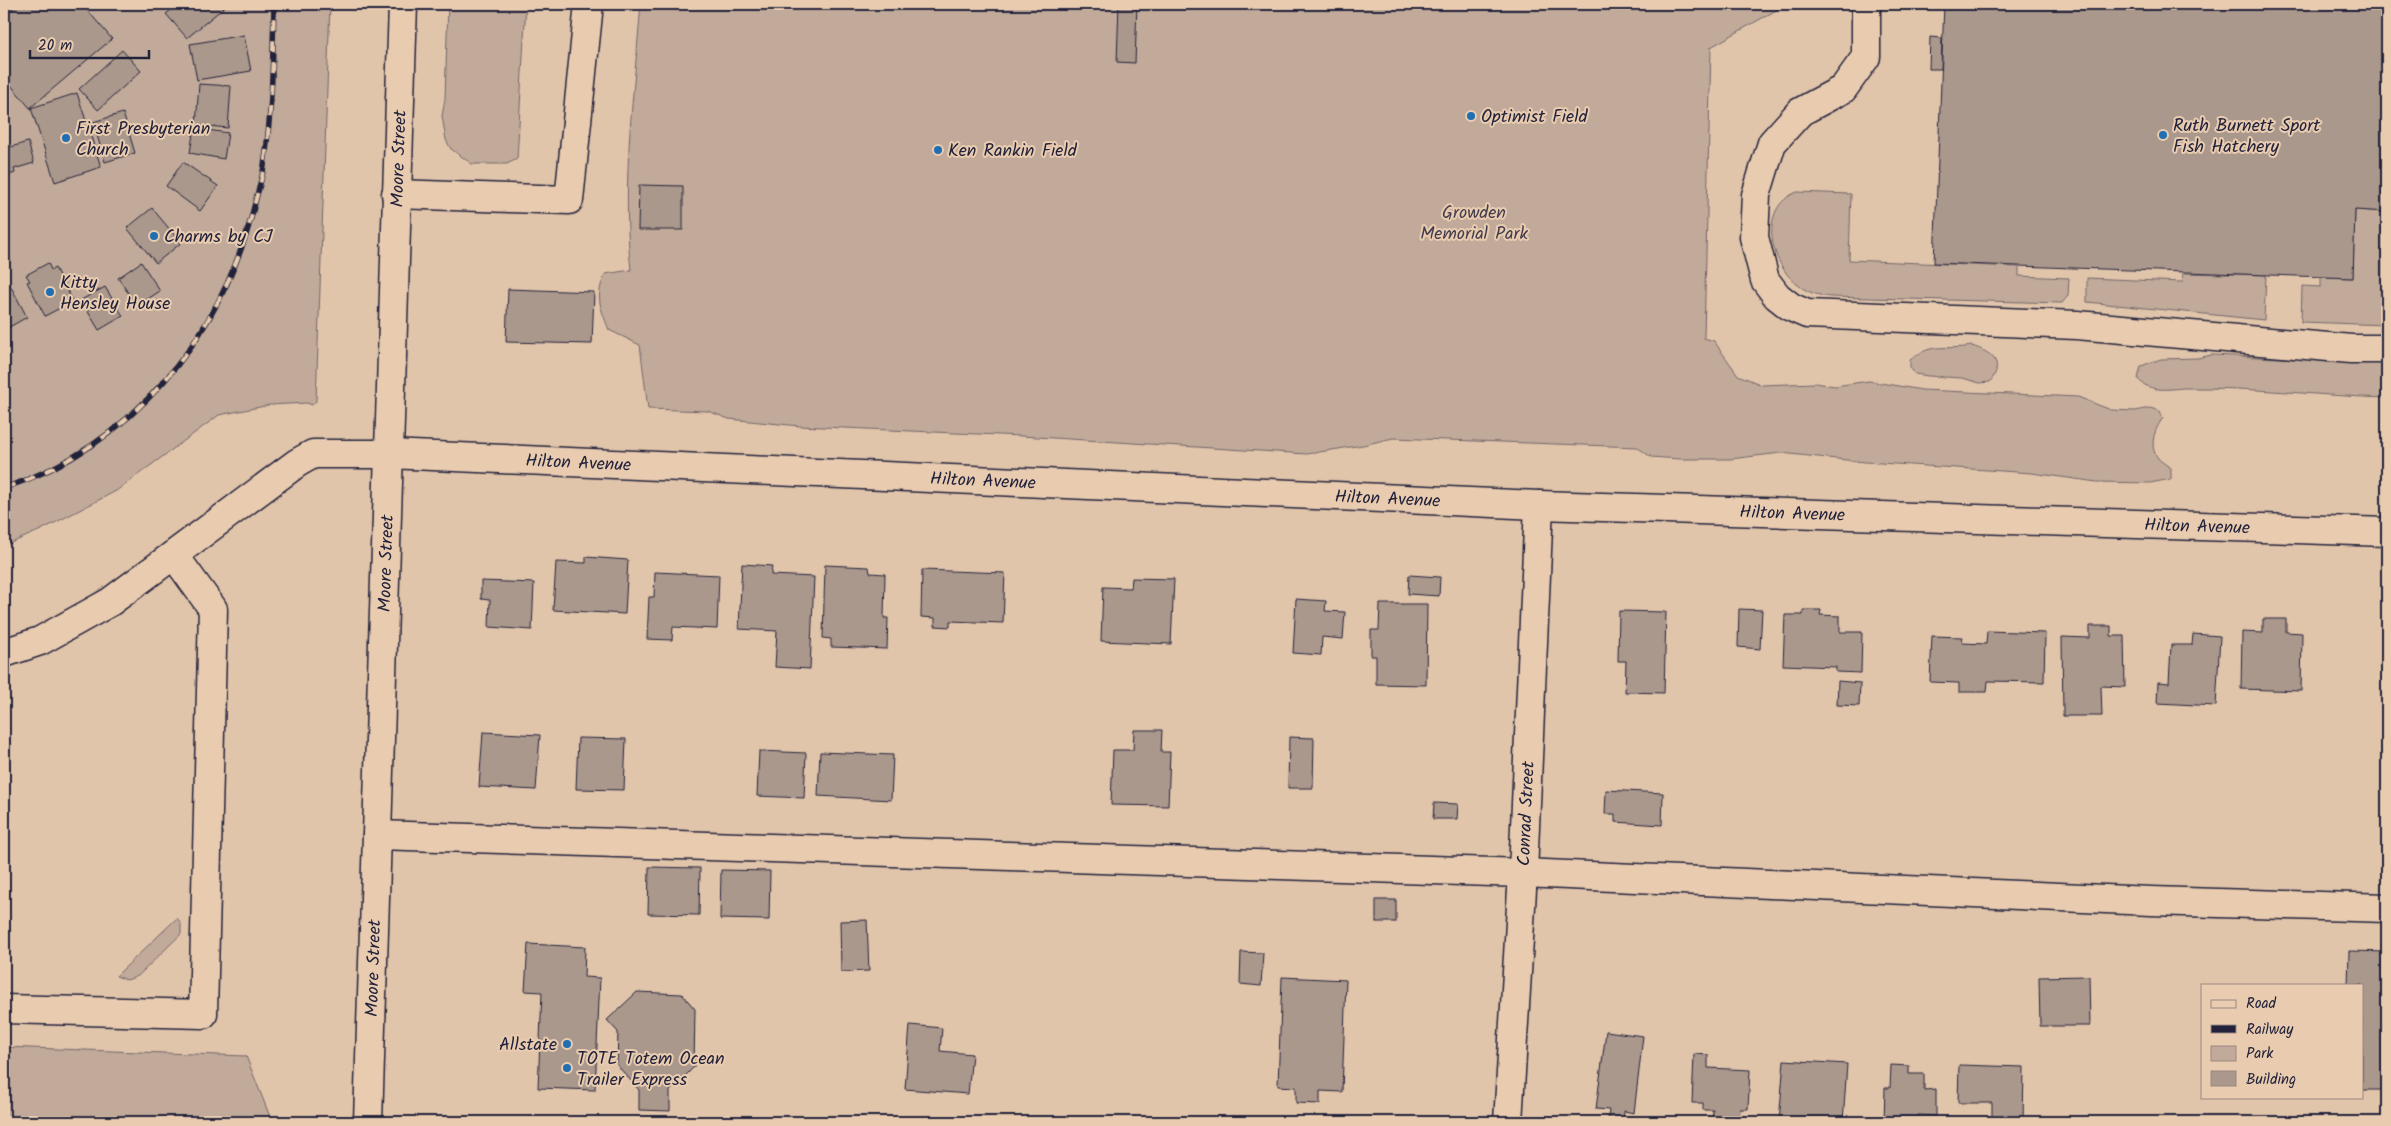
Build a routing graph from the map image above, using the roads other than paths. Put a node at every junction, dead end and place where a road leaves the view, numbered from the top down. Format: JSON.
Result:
{"nodes":[{"id":1,"x":403,"y":4,"type":"edge"},
{"id":2,"x":589,"y":4,"type":"edge"},
{"id":3,"x":1866,"y":4,"type":"edge"},
{"id":4,"x":396,"y":194,"type":"junction"},
{"id":5,"x":2387,"y":349,"type":"edge"},
{"id":6,"x":389,"y":454,"type":"junction"},
{"id":7,"x":1539,"y":505,"type":"junction"},
{"id":8,"x":2387,"y":532,"type":"edge"},
{"id":9,"x":174,"y":555,"type":"junction"},
{"id":10,"x":4,"y":654,"type":"edge"},
{"id":11,"x":378,"y":835,"type":"junction"},
{"id":12,"x":1523,"y":873,"type":"junction"},
{"id":13,"x":2387,"y":908,"type":"edge"},
{"id":14,"x":4,"y":1009,"type":"edge"},
{"id":15,"x":368,"y":1122,"type":"edge"},
{"id":16,"x":1508,"y":1122,"type":"edge"}],
"edges":[{"from":1,"to":4,"type":"street","name":"Moore Street"},
{"from":2,"to":4,"type":"street"},
{"from":3,"to":5,"type":"street"},
{"from":4,"to":6,"type":"street","name":"Moore Street"},
{"from":6,"to":7,"type":"street","name":"Hilton Avenue"},
{"from":6,"to":9,"type":"street","name":"Hilton Avenue"},
{"from":6,"to":11,"type":"street","name":"Moore Street"},
{"from":7,"to":8,"type":"street","name":"Hilton Avenue"},
{"from":7,"to":12,"type":"street","name":"Conrad Street"},
{"from":9,"to":10,"type":"street","name":"Hilton Avenue"},
{"from":9,"to":14,"type":"street"},
{"from":11,"to":12,"type":"street"},
{"from":11,"to":15,"type":"street","name":"Moore Street"},
{"from":12,"to":13,"type":"street"},
{"from":12,"to":16,"type":"street","name":"Conrad Street"}]}
